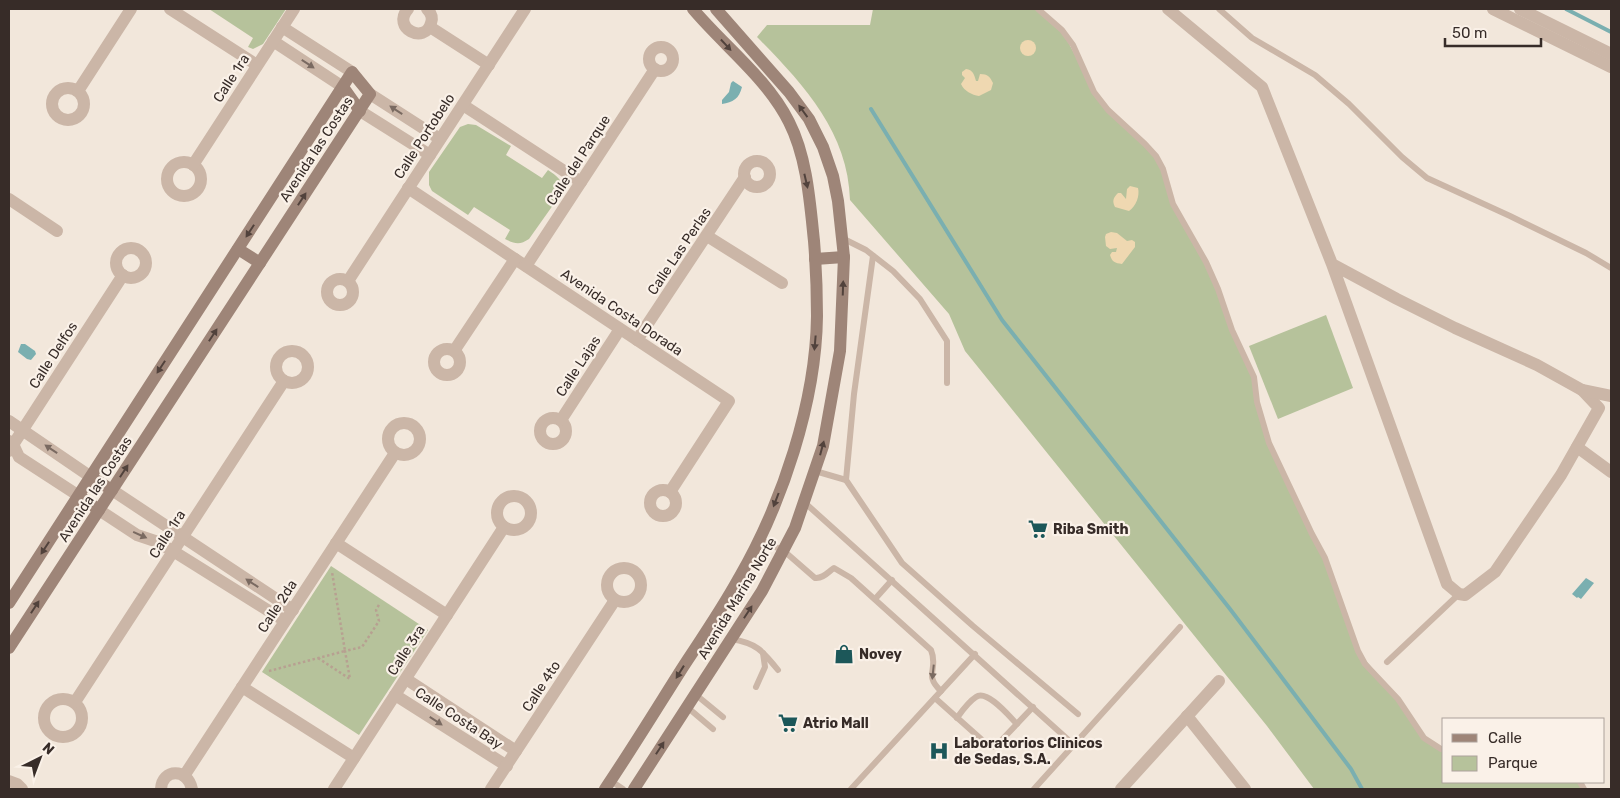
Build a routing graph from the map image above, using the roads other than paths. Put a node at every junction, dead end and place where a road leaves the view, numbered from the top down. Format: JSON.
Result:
{"nodes":[{"id":1,"x":131,"y":9,"type":"edge"},
{"id":2,"x":170,"y":9,"type":"edge"},
{"id":3,"x":294,"y":9,"type":"edge"},
{"id":4,"x":408,"y":9,"type":"edge"},
{"id":5,"x":427,"y":9,"type":"edge"},
{"id":6,"x":525,"y":9,"type":"edge"},
{"id":7,"x":693,"y":9,"type":"edge"},
{"id":8,"x":716,"y":9,"type":"edge"},
{"id":9,"x":1038,"y":9,"type":"edge"},
{"id":10,"x":1168,"y":9,"type":"edge"},
{"id":11,"x":1220,"y":9,"type":"edge"},
{"id":12,"x":1493,"y":9,"type":"edge"},
{"id":13,"x":1520,"y":9,"type":"edge"},
{"id":14,"x":430,"y":26,"type":"junction"},
{"id":15,"x":282,"y":27,"type":"junction"},
{"id":16,"x":273,"y":41,"type":"junction"},
{"id":17,"x":1611,"y":54,"type":"edge"},
{"id":18,"x":257,"y":65,"type":"junction"},
{"id":19,"x":489,"y":65,"type":"junction"},
{"id":20,"x":1611,"y":67,"type":"edge"},
{"id":21,"x":655,"y":69,"type":"dead end"},
{"id":22,"x":352,"y":72,"type":"junction"},
{"id":23,"x":343,"y":87,"type":"junction"},
{"id":24,"x":78,"y":91,"type":"dead end"},
{"id":25,"x":370,"y":94,"type":"junction"},
{"id":26,"x":463,"y":104,"type":"junction"},
{"id":27,"x":360,"y":111,"type":"junction"},
{"id":28,"x":440,"y":138,"type":"junction"},
{"id":29,"x":430,"y":155,"type":"junction"},
{"id":30,"x":192,"y":165,"type":"dead end"},
{"id":31,"x":745,"y":177,"type":"dead end"},
{"id":32,"x":581,"y":182,"type":"junction"},
{"id":33,"x":408,"y":188,"type":"junction"},
{"id":34,"x":12,"y":202,"type":"edge"},
{"id":35,"x":9,"y":215,"type":"edge"},
{"id":36,"x":57,"y":231,"type":"dead end"},
{"id":37,"x":707,"y":236,"type":"junction"},
{"id":38,"x":842,"y":238,"type":"junction"},
{"id":39,"x":238,"y":248,"type":"junction"},
{"id":40,"x":873,"y":256,"type":"junction"},
{"id":41,"x":844,"y":257,"type":"junction"},
{"id":42,"x":515,"y":259,"type":"junction"},
{"id":43,"x":815,"y":259,"type":"junction"},
{"id":44,"x":260,"y":263,"type":"junction"},
{"id":45,"x":1332,"y":264,"type":"junction"},
{"id":46,"x":526,"y":266,"type":"junction"},
{"id":47,"x":1611,"y":268,"type":"edge"},
{"id":48,"x":123,"y":276,"type":"dead end"},
{"id":49,"x":348,"y":281,"type":"dead end"},
{"id":50,"x":782,"y":283,"type":"dead end"},
{"id":51,"x":620,"y":329,"type":"junction"},
{"id":52,"x":637,"y":340,"type":"junction"},
{"id":53,"x":454,"y":351,"type":"dead end"},
{"id":54,"x":284,"y":381,"type":"dead end"},
{"id":55,"x":947,"y":383,"type":"dead end"},
{"id":56,"x":1582,"y":390,"type":"junction"},
{"id":57,"x":1611,"y":396,"type":"edge"},
{"id":58,"x":560,"y":420,"type":"dead end"},
{"id":59,"x":9,"y":421,"type":"edge"},
{"id":60,"x":22,"y":430,"type":"junction"},
{"id":61,"x":10,"y":445,"type":"edge"},
{"id":62,"x":1577,"y":447,"type":"junction"},
{"id":63,"x":394,"y":453,"type":"dead end"},
{"id":64,"x":815,"y":471,"type":"junction"},
{"id":65,"x":1611,"y":472,"type":"edge"},
{"id":66,"x":91,"y":477,"type":"junction"},
{"id":67,"x":846,"y":480,"type":"junction"},
{"id":68,"x":112,"y":490,"type":"junction"},
{"id":69,"x":670,"y":492,"type":"dead end"},
{"id":70,"x":79,"y":496,"type":"junction"},
{"id":71,"x":804,"y":502,"type":"junction"},
{"id":72,"x":99,"y":510,"type":"junction"},
{"id":73,"x":504,"y":527,"type":"dead end"},
{"id":74,"x":182,"y":537,"type":"junction"},
{"id":75,"x":759,"y":539,"type":"junction"},
{"id":76,"x":336,"y":543,"type":"junction"},
{"id":77,"x":784,"y":551,"type":"junction"},
{"id":78,"x":173,"y":552,"type":"junction"},
{"id":79,"x":892,"y":580,"type":"junction"},
{"id":80,"x":1459,"y":594,"type":"junction"},
{"id":81,"x":875,"y":599,"type":"junction"},
{"id":82,"x":615,"y":600,"type":"dead end"},
{"id":83,"x":9,"y":603,"type":"edge"},
{"id":84,"x":293,"y":610,"type":"junction"},
{"id":85,"x":447,"y":615,"type":"junction"},
{"id":86,"x":285,"y":621,"type":"junction"},
{"id":87,"x":1180,"y":628,"type":"dead end"},
{"id":88,"x":731,"y":639,"type":"junction"},
{"id":89,"x":9,"y":648,"type":"edge"},
{"id":90,"x":763,"y":651,"type":"junction"},
{"id":91,"x":975,"y":654,"type":"junction"},
{"id":92,"x":1388,"y":662,"type":"dead end"},
{"id":93,"x":778,"y":670,"type":"dead end"},
{"id":94,"x":406,"y":679,"type":"junction"},
{"id":95,"x":1219,"y":681,"type":"dead end"},
{"id":96,"x":242,"y":687,"type":"junction"},
{"id":97,"x":756,"y":687,"type":"dead end"},
{"id":98,"x":940,"y":691,"type":"junction"},
{"id":99,"x":696,"y":694,"type":"junction"},
{"id":100,"x":395,"y":695,"type":"junction"},
{"id":101,"x":935,"y":698,"type":"junction"},
{"id":102,"x":75,"y":702,"type":"dead end"},
{"id":103,"x":687,"y":707,"type":"junction"},
{"id":104,"x":1033,"y":707,"type":"junction"},
{"id":105,"x":1078,"y":714,"type":"dead end"},
{"id":106,"x":1187,"y":716,"type":"junction"},
{"id":107,"x":723,"y":717,"type":"dead end"},
{"id":108,"x":957,"y":718,"type":"junction"},
{"id":109,"x":1017,"y":724,"type":"junction"},
{"id":110,"x":713,"y":729,"type":"dead end"},
{"id":111,"x":1074,"y":745,"type":"junction"},
{"id":112,"x":1442,"y":749,"type":"edge"},
{"id":113,"x":516,"y":751,"type":"junction"},
{"id":114,"x":354,"y":758,"type":"junction"},
{"id":115,"x":506,"y":766,"type":"junction"},
{"id":116,"x":184,"y":776,"type":"junction"},
{"id":117,"x":9,"y":781,"type":"edge"},
{"id":118,"x":608,"y":785,"type":"edge"},
{"id":119,"x":22,"y":789,"type":"edge"},
{"id":120,"x":161,"y":789,"type":"edge"},
{"id":121,"x":192,"y":789,"type":"edge"},
{"id":122,"x":334,"y":789,"type":"edge"},
{"id":123,"x":491,"y":789,"type":"edge"},
{"id":124,"x":623,"y":789,"type":"edge"},
{"id":125,"x":634,"y":789,"type":"edge"},
{"id":126,"x":851,"y":789,"type":"edge"},
{"id":127,"x":1034,"y":789,"type":"edge"},
{"id":128,"x":1121,"y":789,"type":"edge"},
{"id":129,"x":1245,"y":789,"type":"edge"}],
"edges":[{"from":1,"to":24,"type":"street"},
{"from":2,"to":18,"type":"street"},
{"from":3,"to":15,"type":"street","name":"Calle 1ra"},
{"from":4,"to":14,"type":"street"},
{"from":5,"to":14,"type":"street"},
{"from":6,"to":19,"type":"street","name":"Calle Portobelo"},
{"from":7,"to":43,"type":"main road","name":"Avenida Marina Norte","one_way":true},
{"from":38,"to":8,"type":"main road","name":"Avenida Marina Norte","one_way":true},
{"from":9,"to":112,"type":"lane"},
{"from":10,"to":45,"type":"street"},
{"from":11,"to":47,"type":"lane"},
{"from":12,"to":20,"type":"street"},
{"from":13,"to":17,"type":"street"},
{"from":14,"to":19,"type":"street"},
{"from":15,"to":16,"type":"street","name":"Calle 1ra"},
{"from":15,"to":22,"type":"street"},
{"from":16,"to":18,"type":"street","name":"Calle 1ra"},
{"from":16,"to":23,"type":"street","one_way":true},
{"from":18,"to":30,"type":"street","name":"Calle 1ra"},
{"from":19,"to":26,"type":"street","name":"Calle Portobelo"},
{"from":21,"to":32,"type":"street","name":"Calle del Parque"},
{"from":22,"to":23,"type":"main road","name":"Avenida las Costas"},
{"from":22,"to":25,"type":"main road","name":"Avenida las Costas"},
{"from":23,"to":27,"type":"main road"},
{"from":23,"to":39,"type":"main road","name":"Avenida las Costas","one_way":true},
{"from":25,"to":27,"type":"main road","name":"Avenida las Costas"},
{"from":28,"to":25,"type":"street","one_way":true},
{"from":26,"to":28,"type":"street","name":"Calle Portobelo"},
{"from":26,"to":32,"type":"street"},
{"from":27,"to":29,"type":"street"},
{"from":44,"to":27,"type":"main road","name":"Avenida las Costas","one_way":true},
{"from":28,"to":29,"type":"street","name":"Calle Portobelo"},
{"from":29,"to":33,"type":"street","name":"Calle Portobelo"},
{"from":31,"to":37,"type":"street","name":"Calle Las Perlas"},
{"from":32,"to":46,"type":"street","name":"Calle del Parque"},
{"from":33,"to":42,"type":"street","name":"Avenida Costa Dorada"},
{"from":33,"to":49,"type":"street","name":"Calle Portobelo"},
{"from":34,"to":35,"type":"street"},
{"from":34,"to":36,"type":"street"},
{"from":37,"to":50,"type":"street"},
{"from":37,"to":52,"type":"street","name":"Calle Las Perlas"},
{"from":38,"to":40,"type":"lane"},
{"from":38,"to":41,"type":"main road","name":"Avenida Marina Norte"},
{"from":39,"to":44,"type":"main road"},
{"from":39,"to":66,"type":"main road","name":"Avenida las Costas","one_way":true},
{"from":40,"to":55,"type":"lane"},
{"from":40,"to":67,"type":"lane"},
{"from":41,"to":43,"type":"main road"},
{"from":64,"to":41,"type":"main road","name":"Avenida Marina Norte","one_way":true},
{"from":42,"to":46,"type":"street","name":"Avenida Costa Dorada"},
{"from":42,"to":53,"type":"street"},
{"from":43,"to":75,"type":"main road","name":"Avenida Marina Norte","one_way":true},
{"from":68,"to":44,"type":"main road","name":"Avenida las Costas","one_way":true},
{"from":45,"to":56,"type":"street"},
{"from":45,"to":80,"type":"street"},
{"from":46,"to":51,"type":"street","name":"Avenida Costa Dorada"},
{"from":48,"to":60,"type":"street","name":"Calle Delfos"},
{"from":51,"to":52,"type":"street","name":"Avenida Costa Dorada"},
{"from":51,"to":58,"type":"street","name":"Calle Lajas"},
{"from":52,"to":69,"type":"street","name":"Avenida Costa Dorada"},
{"from":54,"to":74,"type":"street","name":"Calle 1ra"},
{"from":56,"to":57,"type":"street"},
{"from":56,"to":62,"type":"street"},
{"from":59,"to":60,"type":"street"},
{"from":60,"to":61,"type":"street","name":"Calle Delfos"},
{"from":66,"to":60,"type":"street","one_way":true},
{"from":61,"to":70,"type":"street"},
{"from":62,"to":65,"type":"street"},
{"from":62,"to":80,"type":"street"},
{"from":63,"to":76,"type":"street","name":"Calle 2da"},
{"from":64,"to":67,"type":"lane"},
{"from":64,"to":71,"type":"main road","name":"Avenida Marina Norte"},
{"from":66,"to":68,"type":"main road"},
{"from":66,"to":70,"type":"main road","name":"Avenida las Costas"},
{"from":67,"to":105,"type":"lane"},
{"from":68,"to":72,"type":"main road","name":"Avenida las Costas"},
{"from":68,"to":74,"type":"street"},
{"from":70,"to":72,"type":"main road"},
{"from":70,"to":83,"type":"main road","name":"Avenida las Costas","one_way":true},
{"from":71,"to":77,"type":"main road","name":"Avenida Marina Norte"},
{"from":71,"to":79,"type":"lane"},
{"from":72,"to":78,"type":"street","one_way":true},
{"from":89,"to":72,"type":"main road","name":"Avenida las Costas","one_way":true},
{"from":73,"to":85,"type":"street","name":"Calle 3ra"},
{"from":74,"to":78,"type":"street","name":"Calle 1ra"},
{"from":84,"to":74,"type":"street","one_way":true},
{"from":75,"to":77,"type":"lane"},
{"from":75,"to":118,"type":"main road","name":"Avenida Marina Norte","one_way":true},
{"from":76,"to":84,"type":"street","name":"Calle 2da"},
{"from":76,"to":85,"type":"street"},
{"from":77,"to":81,"type":"lane"},
{"from":88,"to":77,"type":"main road","name":"Avenida Marina Norte","one_way":true},
{"from":78,"to":86,"type":"street"},
{"from":78,"to":102,"type":"street","name":"Calle 1ra"},
{"from":79,"to":81,"type":"lane"},
{"from":79,"to":91,"type":"lane"},
{"from":80,"to":92,"type":"lane"},
{"from":81,"to":98,"type":"lane","one_way":true},
{"from":82,"to":113,"type":"street","name":"Calle 4to"},
{"from":84,"to":86,"type":"street","name":"Calle 2da"},
{"from":85,"to":94,"type":"street","name":"Calle 3ra"},
{"from":86,"to":96,"type":"street","name":"Calle 2da"},
{"from":87,"to":111,"type":"lane"},
{"from":88,"to":90,"type":"lane"},
{"from":88,"to":99,"type":"main road","name":"Avenida Marina Norte"},
{"from":90,"to":93,"type":"lane"},
{"from":90,"to":97,"type":"lane"},
{"from":91,"to":98,"type":"lane"},
{"from":91,"to":104,"type":"lane"},
{"from":94,"to":100,"type":"street","name":"Calle 3ra"},
{"from":94,"to":113,"type":"street"},
{"from":95,"to":106,"type":"street"},
{"from":96,"to":114,"type":"street"},
{"from":96,"to":116,"type":"street","name":"Calle 2da"},
{"from":98,"to":101,"type":"lane"},
{"from":99,"to":103,"type":"main road","name":"Avenida Marina Norte"},
{"from":99,"to":107,"type":"lane"},
{"from":100,"to":114,"type":"street","name":"Calle 3ra"},
{"from":100,"to":115,"type":"street","name":"Calle Costa Bay","one_way":true},
{"from":101,"to":108,"type":"lane"},
{"from":101,"to":126,"type":"lane"},
{"from":103,"to":110,"type":"lane"},
{"from":125,"to":103,"type":"main road","name":"Avenida Marina Norte","one_way":true},
{"from":104,"to":109,"type":"lane"},
{"from":104,"to":111,"type":"lane"},
{"from":106,"to":128,"type":"street"},
{"from":106,"to":129,"type":"street"},
{"from":108,"to":109,"type":"lane"},
{"from":108,"to":109,"type":"lane"},
{"from":111,"to":127,"type":"lane"},
{"from":113,"to":115,"type":"street","name":"Calle 4to"},
{"from":114,"to":122,"type":"street","name":"Calle 3ra"},
{"from":115,"to":123,"type":"street","name":"Calle 4to"},
{"from":116,"to":120,"type":"street"},
{"from":116,"to":121,"type":"street"},
{"from":117,"to":119,"type":"street"},
{"from":118,"to":124,"type":"lane"}]}
